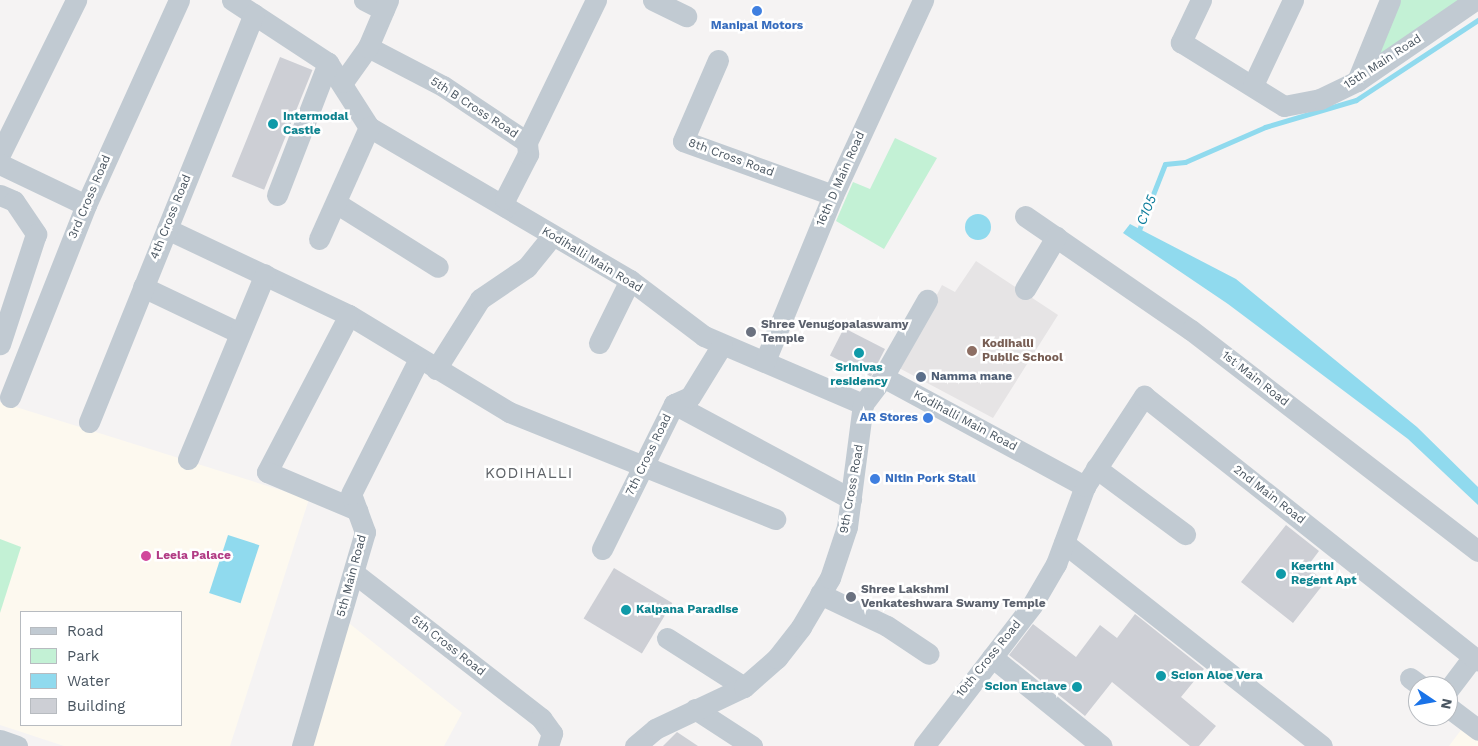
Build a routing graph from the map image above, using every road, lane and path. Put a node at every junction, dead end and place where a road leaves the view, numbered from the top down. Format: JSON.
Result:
{"nodes":[{"id":1,"x":76,"y":0,"type":"edge"},
{"id":2,"x":179,"y":0,"type":"edge"},
{"id":3,"x":232,"y":0,"type":"edge"},
{"id":4,"x":364,"y":0,"type":"edge"},
{"id":5,"x":596,"y":0,"type":"edge"},
{"id":6,"x":653,"y":0,"type":"edge"},
{"id":7,"x":924,"y":0,"type":"edge"},
{"id":8,"x":1202,"y":0,"type":"edge"},
{"id":9,"x":1292,"y":0,"type":"edge"},
{"id":10,"x":1390,"y":0,"type":"edge"},
{"id":11,"x":1475,"y":0,"type":"edge"},
{"id":12,"x":386,"y":5,"type":"edge"},
{"id":13,"x":254,"y":14,"type":"junction"},
{"id":14,"x":686,"y":16,"type":"dead end"},
{"id":15,"x":368,"y":47,"type":"junction"},
{"id":16,"x":718,"y":60,"type":"dead end"},
{"id":17,"x":328,"y":63,"type":"junction"},
{"id":18,"x":1357,"y":81,"type":"junction"},
{"id":19,"x":342,"y":82,"type":"junction"},
{"id":20,"x":1253,"y":85,"type":"junction"},
{"id":21,"x":369,"y":128,"type":"junction"},
{"id":22,"x":526,"y":142,"type":"junction"},
{"id":23,"x":0,"y":154,"type":"edge"},
{"id":24,"x":0,"y":164,"type":"edge"},
{"id":25,"x":0,"y":195,"type":"edge"},
{"id":26,"x":277,"y":195,"type":"dead end"},
{"id":27,"x":833,"y":195,"type":"junction"},
{"id":28,"x":336,"y":203,"type":"junction"},
{"id":29,"x":86,"y":205,"type":"junction"},
{"id":30,"x":506,"y":207,"type":"junction"},
{"id":31,"x":1025,"y":216,"type":"dead end"},
{"id":32,"x":167,"y":229,"type":"junction"},
{"id":33,"x":551,"y":237,"type":"junction"},
{"id":34,"x":1056,"y":237,"type":"junction"},
{"id":35,"x":319,"y":239,"type":"dead end"},
{"id":36,"x":438,"y":267,"type":"dead end"},
{"id":37,"x":265,"y":274,"type":"junction"},
{"id":38,"x":630,"y":280,"type":"junction"},
{"id":39,"x":143,"y":286,"type":"junction"},
{"id":40,"x":1025,"y":289,"type":"dead end"},
{"id":41,"x":927,"y":300,"type":"dead end"},
{"id":42,"x":349,"y":315,"type":"junction"},
{"id":43,"x":240,"y":332,"type":"junction"},
{"id":44,"x":599,"y":342,"type":"dead end"},
{"id":45,"x":7,"y":346,"type":"edge"},
{"id":46,"x":722,"y":346,"type":"junction"},
{"id":47,"x":766,"y":361,"type":"junction"},
{"id":48,"x":428,"y":364,"type":"junction"},
{"id":49,"x":883,"y":377,"type":"junction"},
{"id":50,"x":0,"y":378,"type":"edge"},
{"id":51,"x":10,"y":397,"type":"dead end"},
{"id":52,"x":674,"y":404,"type":"junction"},
{"id":53,"x":864,"y":404,"type":"junction"},
{"id":54,"x":89,"y":422,"type":"dead end"},
{"id":55,"x":188,"y":459,"type":"dead end"},
{"id":56,"x":646,"y":466,"type":"junction"},
{"id":57,"x":1096,"y":468,"type":"junction"},
{"id":58,"x":1084,"y":486,"type":"junction"},
{"id":59,"x":851,"y":499,"type":"junction"},
{"id":60,"x":358,"y":510,"type":"junction"},
{"id":61,"x":775,"y":519,"type":"dead end"},
{"id":62,"x":1186,"y":534,"type":"dead end"},
{"id":63,"x":1064,"y":542,"type":"junction"},
{"id":64,"x":602,"y":549,"type":"dead end"},
{"id":65,"x":1478,"y":551,"type":"edge"},
{"id":66,"x":354,"y":573,"type":"junction"},
{"id":67,"x":820,"y":594,"type":"junction"},
{"id":68,"x":667,"y":638,"type":"dead end"},
{"id":69,"x":929,"y":654,"type":"dead end"},
{"id":70,"x":992,"y":657,"type":"junction"},
{"id":71,"x":1475,"y":659,"type":"edge"},
{"id":72,"x":1458,"y":679,"type":"edge"},
{"id":73,"x":744,"y":687,"type":"junction"},
{"id":74,"x":695,"y":709,"type":"junction"},
{"id":75,"x":1458,"y":715,"type":"edge"},
{"id":76,"x":1478,"y":730,"type":"edge"},
{"id":77,"x":0,"y":740,"type":"edge"},
{"id":78,"x":932,"y":743,"type":"edge"},
{"id":79,"x":17,"y":746,"type":"edge"},
{"id":80,"x":302,"y":746,"type":"edge"},
{"id":81,"x":548,"y":746,"type":"edge"},
{"id":82,"x":635,"y":746,"type":"edge"},
{"id":83,"x":752,"y":746,"type":"edge"},
{"id":84,"x":1102,"y":746,"type":"edge"},
{"id":85,"x":1322,"y":746,"type":"edge"}],
"edges":[{"from":1,"to":23,"type":"street"},
{"from":2,"to":29,"type":"street","name":"3rd Cross Road"},
{"from":3,"to":13,"type":"street","name":"Kodihalli Main Road"},
{"from":4,"to":12,"type":"street"},
{"from":5,"to":22,"type":"street"},
{"from":6,"to":14,"type":"street"},
{"from":7,"to":27,"type":"street","name":"16th D Main Road"},
{"from":8,"to":20,"type":"street","name":"15th Main Road"},
{"from":9,"to":20,"type":"street"},
{"from":10,"to":18,"type":"street"},
{"from":11,"to":18,"type":"street","name":"15th Main Road"},
{"from":12,"to":15,"type":"street"},
{"from":13,"to":17,"type":"street","name":"Kodihalli Main Road"},
{"from":13,"to":32,"type":"street","name":"4th Cross Road"},
{"from":15,"to":19,"type":"street"},
{"from":15,"to":22,"type":"street","name":"5th B Cross Road"},
{"from":16,"to":27,"type":"street","name":"8th Cross Road"},
{"from":17,"to":19,"type":"street","name":"Kodihalli Main Road"},
{"from":17,"to":26,"type":"street"},
{"from":18,"to":20,"type":"street","name":"15th Main Road"},
{"from":19,"to":21,"type":"street","name":"Kodihalli Main Road"},
{"from":21,"to":28,"type":"street"},
{"from":21,"to":30,"type":"street","name":"Kodihalli Main Road"},
{"from":22,"to":30,"type":"street"},
{"from":24,"to":29,"type":"street"},
{"from":25,"to":45,"type":"street"},
{"from":27,"to":47,"type":"street","name":"16th D Main Road"},
{"from":28,"to":35,"type":"street"},
{"from":28,"to":36,"type":"street"},
{"from":29,"to":51,"type":"street","name":"3rd Cross Road"},
{"from":30,"to":33,"type":"street","name":"Kodihalli Main Road"},
{"from":31,"to":34,"type":"street","name":"1st Main Road"},
{"from":32,"to":37,"type":"street"},
{"from":32,"to":39,"type":"street","name":"4th Cross Road"},
{"from":33,"to":38,"type":"street","name":"Kodihalli Main Road"},
{"from":33,"to":48,"type":"street","name":"5th Main Road"},
{"from":34,"to":40,"type":"street"},
{"from":34,"to":65,"type":"street","name":"1st Main Road"},
{"from":37,"to":42,"type":"street"},
{"from":37,"to":43,"type":"street"},
{"from":38,"to":44,"type":"street"},
{"from":38,"to":46,"type":"street","name":"Kodihalli Main Road"},
{"from":39,"to":43,"type":"street"},
{"from":39,"to":54,"type":"street","name":"4th Cross Road"},
{"from":41,"to":49,"type":"street"},
{"from":42,"to":48,"type":"street"},
{"from":42,"to":60,"type":"street"},
{"from":43,"to":55,"type":"street"},
{"from":45,"to":50,"type":"street"},
{"from":46,"to":47,"type":"street","name":"Kodihalli Main Road"},
{"from":46,"to":52,"type":"street","name":"7th Cross Road"},
{"from":47,"to":53,"type":"street","name":"Kodihalli Main Road"},
{"from":48,"to":56,"type":"street"},
{"from":48,"to":60,"type":"street","name":"5th Main Road"},
{"from":49,"to":53,"type":"street"},
{"from":49,"to":58,"type":"street","name":"Kodihalli Main Road"},
{"from":52,"to":56,"type":"street","name":"7th Cross Road"},
{"from":52,"to":59,"type":"street"},
{"from":53,"to":59,"type":"street","name":"9th Cross Road"},
{"from":56,"to":61,"type":"street"},
{"from":56,"to":64,"type":"street","name":"7th Cross Road"},
{"from":57,"to":58,"type":"street","name":"2nd Main Road"},
{"from":57,"to":62,"type":"street"},
{"from":57,"to":71,"type":"street","name":"2nd Main Road"},
{"from":58,"to":63,"type":"street","name":"10th Cross Road"},
{"from":59,"to":67,"type":"street","name":"9th Cross Road"},
{"from":60,"to":66,"type":"street","name":"5th Main Road"},
{"from":63,"to":70,"type":"street","name":"10th Cross Road"},
{"from":63,"to":85,"type":"street"},
{"from":66,"to":80,"type":"street","name":"5th Main Road"},
{"from":66,"to":81,"type":"street","name":"5th Cross Road"},
{"from":67,"to":69,"type":"street"},
{"from":67,"to":73,"type":"street","name":"9th Cross Road"},
{"from":68,"to":73,"type":"street"},
{"from":70,"to":78,"type":"street","name":"10th Cross Road"},
{"from":70,"to":84,"type":"street"},
{"from":71,"to":72,"type":"street"},
{"from":73,"to":74,"type":"street","name":"9th Cross Road"},
{"from":74,"to":82,"type":"street","name":"9th Cross Road"},
{"from":74,"to":83,"type":"street"},
{"from":75,"to":76,"type":"street"},
{"from":77,"to":79,"type":"street"}]}
